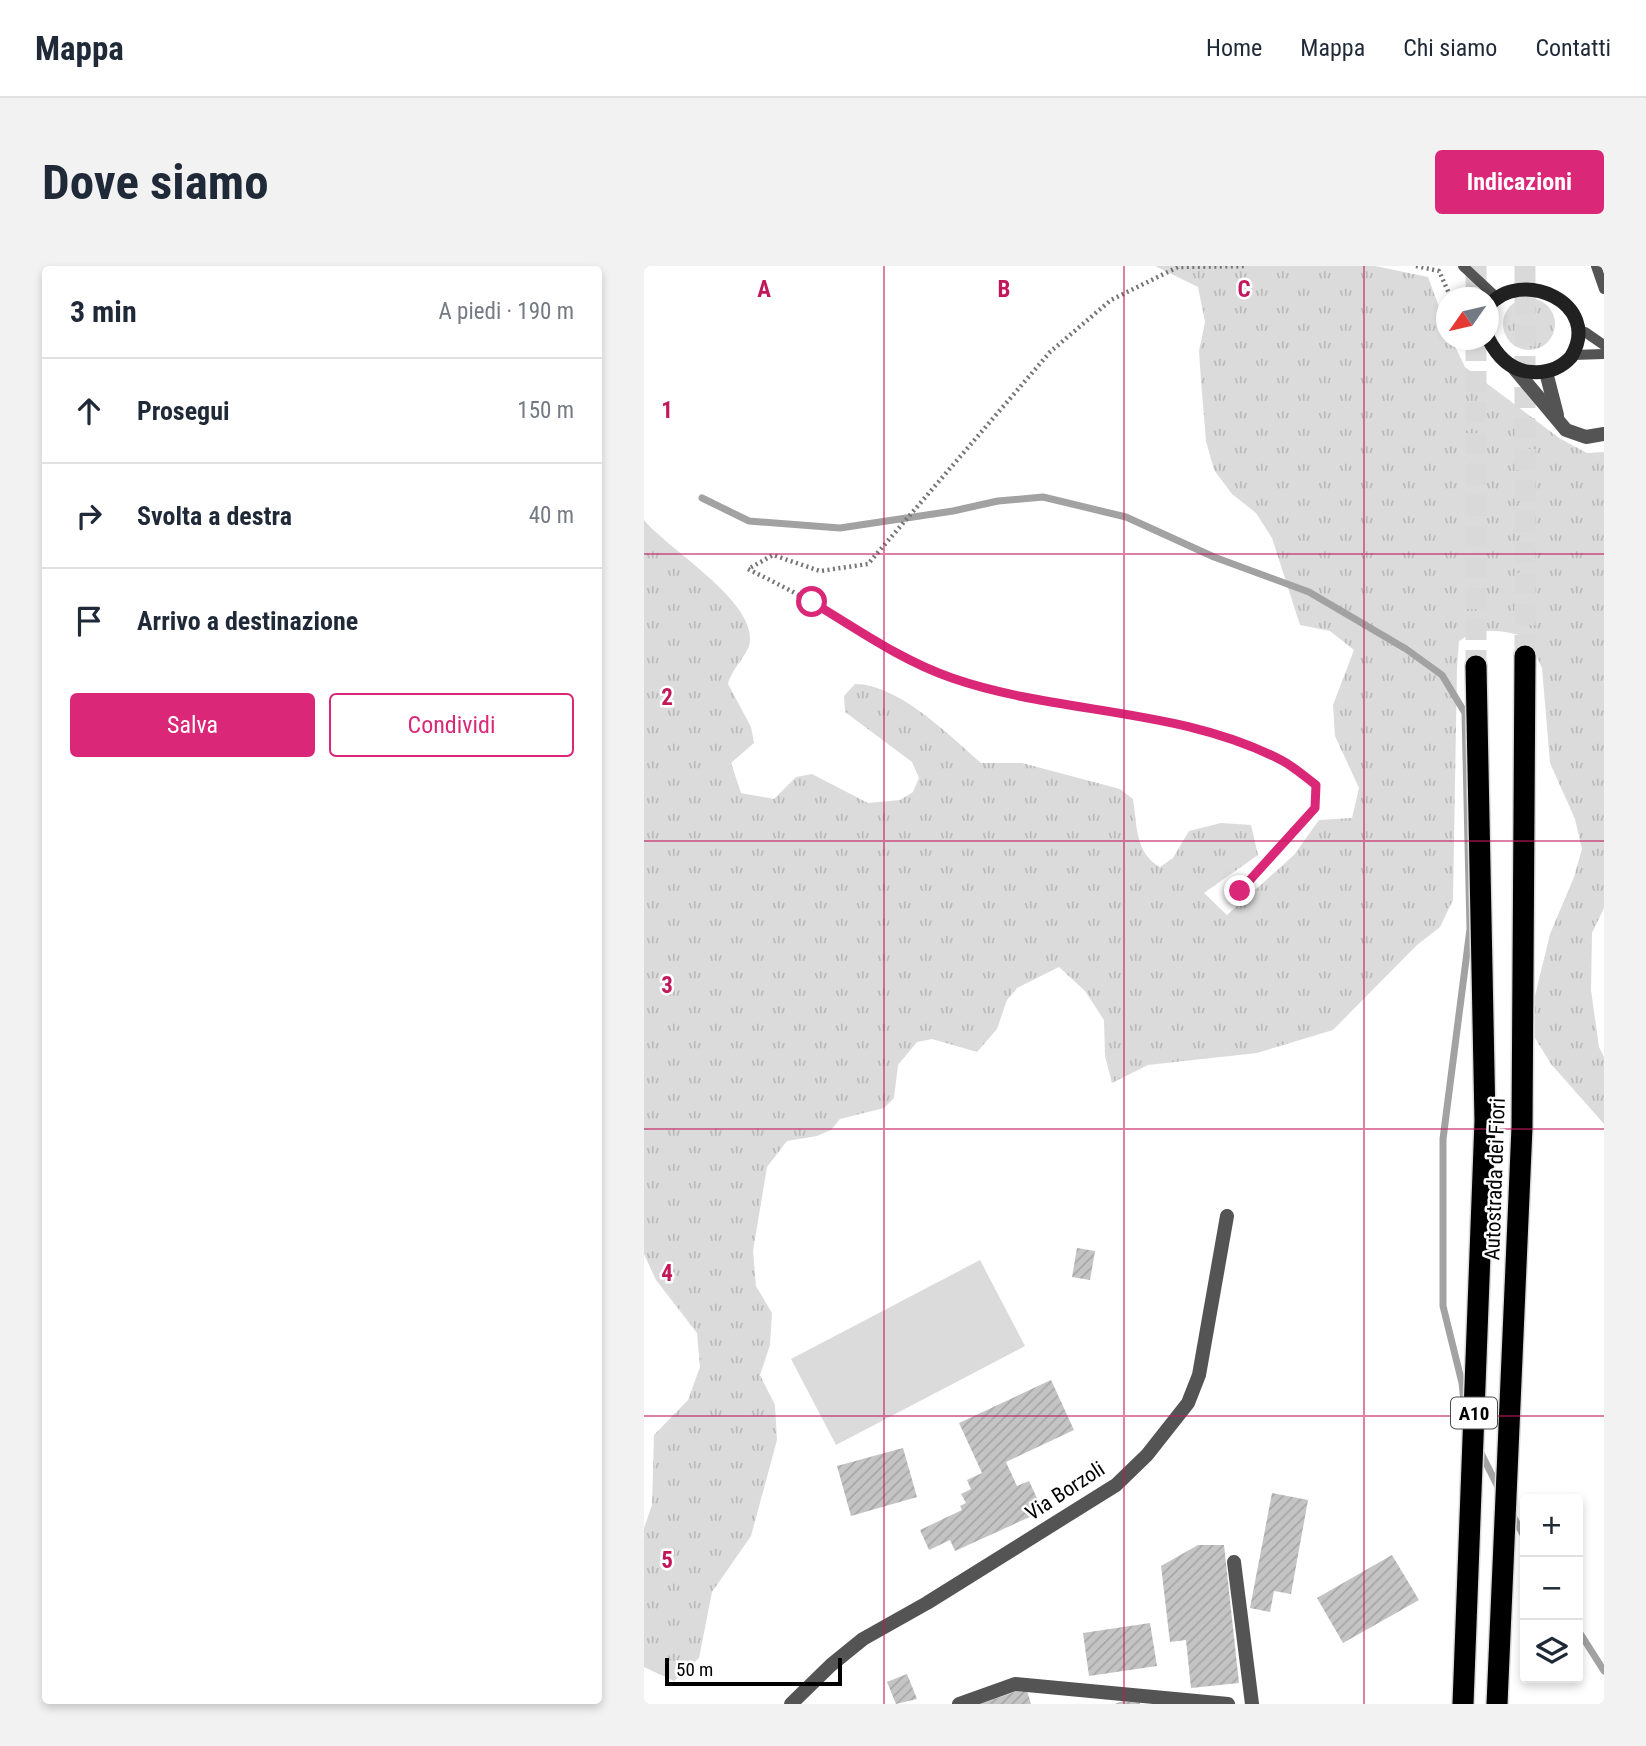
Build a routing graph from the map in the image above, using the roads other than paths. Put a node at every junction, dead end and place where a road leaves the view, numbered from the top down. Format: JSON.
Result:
{"nodes":[{"id":1,"x":1463,"y":266,"type":"edge"},
{"id":2,"x":1596,"y":266,"type":"edge"},
{"id":3,"x":1524,"y":274,"type":"dead end"},
{"id":4,"x":1603,"y":284,"type":"edge"},
{"id":5,"x":1480,"y":287,"type":"edge"},
{"id":6,"x":1572,"y":290,"type":"dead end"},
{"id":7,"x":1499,"y":292,"type":"edge"},
{"id":8,"x":1585,"y":332,"type":"junction"},
{"id":9,"x":1604,"y":345,"type":"edge"},
{"id":10,"x":1495,"y":350,"type":"edge"},
{"id":11,"x":1604,"y":354,"type":"edge"},
{"id":12,"x":1573,"y":355,"type":"junction"},
{"id":13,"x":1514,"y":368,"type":"junction"},
{"id":14,"x":1546,"y":372,"type":"junction"},
{"id":15,"x":1558,"y":420,"type":"junction"},
{"id":16,"x":1604,"y":434,"type":"edge"},
{"id":17,"x":1525,"y":656,"type":"tunnel mouth"},
{"id":18,"x":1476,"y":666,"type":"tunnel mouth"},
{"id":19,"x":1227,"y":1216,"type":"dead end"},
{"id":20,"x":1234,"y":1562,"type":"dead end"},
{"id":21,"x":791,"y":1704,"type":"edge"},
{"id":22,"x":959,"y":1704,"type":"edge"},
{"id":23,"x":1227,"y":1704,"type":"edge"},
{"id":24,"x":1252,"y":1704,"type":"edge"},
{"id":25,"x":1464,"y":1704,"type":"edge"},
{"id":26,"x":1497,"y":1704,"type":"edge"}],
"edges":[{"from":1,"to":5,"type":"lane"},
{"from":2,"to":4,"type":"lane"},
{"from":3,"to":7,"type":"street"},
{"from":6,"to":8,"type":"street"},
{"from":8,"to":9,"type":"lane"},
{"from":8,"to":12,"type":"street"},
{"from":10,"to":13,"type":"street"},
{"from":11,"to":12,"type":"lane"},
{"from":12,"to":14,"type":"street"},
{"from":13,"to":14,"type":"street"},
{"from":13,"to":15,"type":"street"},
{"from":14,"to":15,"type":"street"},
{"from":15,"to":16,"type":"street"},
{"from":17,"to":26,"type":"highway","name":"Autostrada dei Fiori","number":"A10"},
{"from":18,"to":25,"type":"highway","name":"Autostrada dei Fiori","number":"A10"},
{"from":19,"to":21,"type":"street","name":"Via Borzoli"},
{"from":20,"to":24,"type":"street"},
{"from":22,"to":23,"type":"street"}]}
